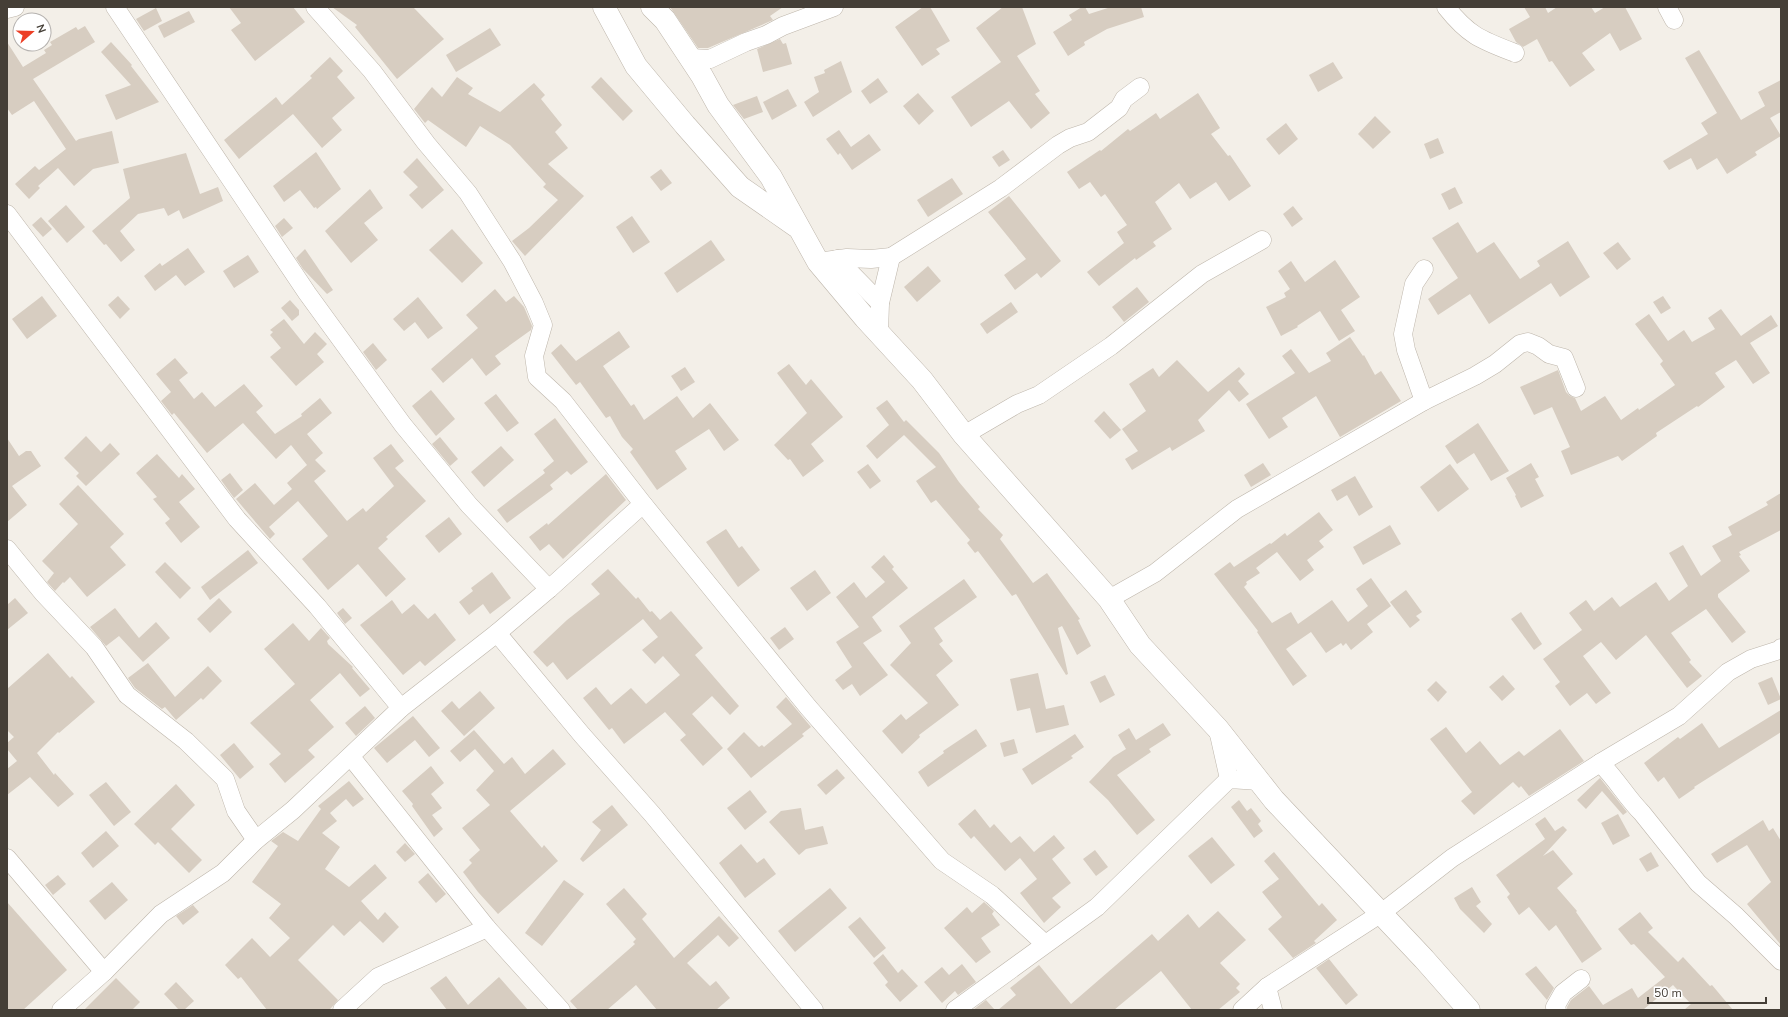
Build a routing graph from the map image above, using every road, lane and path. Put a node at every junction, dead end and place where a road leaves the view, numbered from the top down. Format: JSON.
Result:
{"nodes":[{"id":1,"x":15,"y":7,"type":"edge"},
{"id":2,"x":115,"y":7,"type":"edge"},
{"id":3,"x":315,"y":7,"type":"edge"},
{"id":4,"x":604,"y":7,"type":"edge"},
{"id":5,"x":652,"y":7,"type":"edge"},
{"id":6,"x":834,"y":7,"type":"edge"},
{"id":7,"x":1446,"y":7,"type":"edge"},
{"id":8,"x":7,"y":9,"type":"edge"},
{"id":9,"x":1515,"y":53,"type":"dead end"},
{"id":10,"x":701,"y":65,"type":"junction"},
{"id":11,"x":1140,"y":87,"type":"dead end"},
{"id":12,"x":7,"y":214,"type":"edge"},
{"id":13,"x":800,"y":229,"type":"junction"},
{"id":14,"x":1262,"y":240,"type":"dead end"},
{"id":15,"x":891,"y":257,"type":"junction"},
{"id":16,"x":827,"y":260,"type":"junction"},
{"id":17,"x":1424,"y":269,"type":"dead end"},
{"id":18,"x":880,"y":303,"type":"junction"},
{"id":19,"x":879,"y":333,"type":"junction"},
{"id":20,"x":1576,"y":388,"type":"dead end"},
{"id":21,"x":1424,"y":401,"type":"junction"},
{"id":22,"x":964,"y":435,"type":"junction"},
{"id":23,"x":642,"y":504,"type":"junction"},
{"id":24,"x":7,"y":549,"type":"edge"},
{"id":25,"x":549,"y":589,"type":"junction"},
{"id":26,"x":1109,"y":599,"type":"junction"},
{"id":27,"x":497,"y":633,"type":"junction"},
{"id":28,"x":1781,"y":648,"type":"edge"},
{"id":29,"x":401,"y":708,"type":"junction"},
{"id":30,"x":1218,"y":729,"type":"junction"},
{"id":31,"x":351,"y":757,"type":"junction"},
{"id":32,"x":1600,"y":763,"type":"junction"},
{"id":33,"x":1229,"y":779,"type":"junction"},
{"id":34,"x":1260,"y":781,"type":"junction"},
{"id":35,"x":256,"y":840,"type":"junction"},
{"id":36,"x":7,"y":858,"type":"edge"},
{"id":37,"x":1380,"y":914,"type":"junction"},
{"id":38,"x":488,"y":928,"type":"junction"},
{"id":39,"x":1045,"y":944,"type":"junction"},
{"id":40,"x":1781,"y":961,"type":"edge"},
{"id":41,"x":104,"y":972,"type":"junction"},
{"id":42,"x":1581,"y":978,"type":"dead end"},
{"id":43,"x":1267,"y":987,"type":"junction"},
{"id":44,"x":61,"y":1010,"type":"edge"},
{"id":45,"x":342,"y":1010,"type":"edge"},
{"id":46,"x":561,"y":1010,"type":"edge"},
{"id":47,"x":814,"y":1010,"type":"edge"},
{"id":48,"x":955,"y":1010,"type":"edge"},
{"id":49,"x":1242,"y":1010,"type":"edge"},
{"id":50,"x":1273,"y":1010,"type":"edge"},
{"id":51,"x":1469,"y":1010,"type":"edge"},
{"id":52,"x":1557,"y":1010,"type":"edge"}],
"edges":[{"from":1,"to":8,"type":"street"},
{"from":2,"to":25,"type":"street"},
{"from":3,"to":23,"type":"street"},
{"from":4,"to":13,"type":"street"},
{"from":5,"to":10,"type":"street"},
{"from":6,"to":10,"type":"street"},
{"from":7,"to":9,"type":"street"},
{"from":10,"to":13,"type":"street"},
{"from":11,"to":15,"type":"street"},
{"from":12,"to":29,"type":"street"},
{"from":13,"to":16,"type":"street"},
{"from":14,"to":22,"type":"street"},
{"from":15,"to":16,"type":"street"},
{"from":15,"to":18,"type":"street"},
{"from":16,"to":18,"type":"street"},
{"from":16,"to":19,"type":"street"},
{"from":17,"to":21,"type":"street"},
{"from":18,"to":19,"type":"street"},
{"from":19,"to":22,"type":"street"},
{"from":20,"to":21,"type":"street"},
{"from":21,"to":26,"type":"street"},
{"from":22,"to":26,"type":"street"},
{"from":23,"to":25,"type":"street"},
{"from":23,"to":39,"type":"street"},
{"from":24,"to":35,"type":"street"},
{"from":25,"to":27,"type":"street"},
{"from":26,"to":30,"type":"street"},
{"from":27,"to":29,"type":"street"},
{"from":27,"to":47,"type":"street"},
{"from":28,"to":32,"type":"street"},
{"from":29,"to":31,"type":"street"},
{"from":30,"to":33,"type":"street"},
{"from":30,"to":34,"type":"street"},
{"from":31,"to":35,"type":"street"},
{"from":31,"to":38,"type":"street"},
{"from":32,"to":37,"type":"street"},
{"from":32,"to":40,"type":"street"},
{"from":33,"to":34,"type":"street"},
{"from":33,"to":39,"type":"street"},
{"from":34,"to":37,"type":"street"},
{"from":35,"to":41,"type":"street"},
{"from":36,"to":41,"type":"street"},
{"from":37,"to":43,"type":"street"},
{"from":37,"to":51,"type":"street"},
{"from":38,"to":45,"type":"street"},
{"from":38,"to":46,"type":"street"},
{"from":39,"to":48,"type":"street"},
{"from":41,"to":44,"type":"street"},
{"from":42,"to":52,"type":"street"},
{"from":43,"to":49,"type":"street"},
{"from":43,"to":50,"type":"street"}]}
